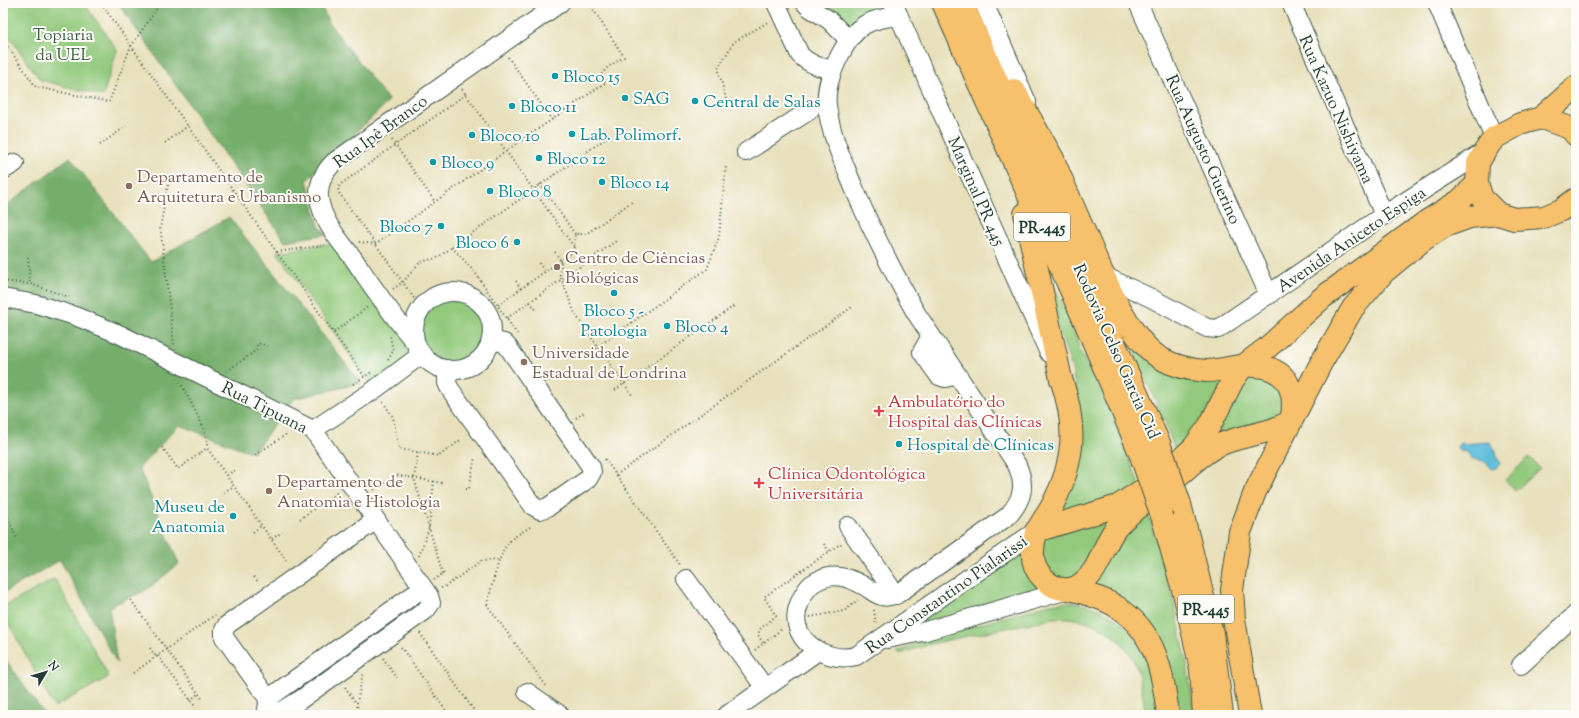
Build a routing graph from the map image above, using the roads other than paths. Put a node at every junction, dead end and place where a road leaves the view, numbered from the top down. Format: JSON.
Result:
{"nodes":[{"id":1,"x":560,"y":3,"type":"edge"},
{"id":2,"x":805,"y":3,"type":"edge"},
{"id":3,"x":943,"y":3,"type":"edge"},
{"id":4,"x":962,"y":3,"type":"edge"},
{"id":5,"x":965,"y":3,"type":"edge"},
{"id":6,"x":984,"y":3,"type":"edge"},
{"id":7,"x":1138,"y":3,"type":"edge"},
{"id":8,"x":1291,"y":3,"type":"edge"},
{"id":9,"x":1437,"y":3,"type":"edge"},
{"id":10,"x":896,"y":9,"type":"edge"},
{"id":11,"x":774,"y":11,"type":"edge"},
{"id":12,"x":848,"y":39,"type":"junction"},
{"id":13,"x":833,"y":69,"type":"junction"},
{"id":14,"x":1576,"y":87,"type":"edge"},
{"id":15,"x":810,"y":110,"type":"dead end"},
{"id":16,"x":1541,"y":118,"type":"junction"},
{"id":17,"x":1574,"y":127,"type":"edge"},
{"id":18,"x":1489,"y":144,"type":"junction"},
{"id":19,"x":746,"y":152,"type":"dead end"},
{"id":20,"x":1011,"y":158,"type":"junction"},
{"id":21,"x":1053,"y":159,"type":"junction"},
{"id":22,"x":1477,"y":184,"type":"junction"},
{"id":23,"x":1571,"y":209,"type":"edge"},
{"id":24,"x":1498,"y":214,"type":"junction"},
{"id":25,"x":1384,"y":215,"type":"junction"},
{"id":26,"x":1104,"y":276,"type":"junction"},
{"id":27,"x":1269,"y":295,"type":"junction"},
{"id":28,"x":3,"y":298,"type":"edge"},
{"id":29,"x":491,"y":340,"type":"junction"},
{"id":30,"x":419,"y":348,"type":"junction"},
{"id":31,"x":1243,"y":366,"type":"junction"},
{"id":32,"x":447,"y":369,"type":"junction"},
{"id":33,"x":1061,"y":379,"type":"junction"},
{"id":34,"x":1291,"y":421,"type":"junction"},
{"id":35,"x":313,"y":430,"type":"junction"},
{"id":36,"x":376,"y":520,"type":"junction"},
{"id":37,"x":848,"y":526,"type":"dead end"},
{"id":38,"x":1036,"y":531,"type":"junction"},
{"id":39,"x":685,"y":575,"type":"road end"},
{"id":40,"x":431,"y":585,"type":"junction"},
{"id":41,"x":1071,"y":589,"type":"junction"},
{"id":42,"x":896,"y":595,"type":"junction"},
{"id":43,"x":1576,"y":614,"type":"edge"},
{"id":44,"x":877,"y":633,"type":"junction"},
{"id":45,"x":818,"y":651,"type":"junction"},
{"id":46,"x":1521,"y":665,"type":"dead end"},
{"id":47,"x":765,"y":688,"type":"junction"},
{"id":48,"x":527,"y":692,"type":"dead end"},
{"id":49,"x":271,"y":710,"type":"edge"},
{"id":50,"x":560,"y":715,"type":"edge"},
{"id":51,"x":727,"y":715,"type":"edge"},
{"id":52,"x":1168,"y":715,"type":"edge"},
{"id":53,"x":1204,"y":715,"type":"edge"},
{"id":54,"x":1222,"y":715,"type":"edge"},
{"id":55,"x":1250,"y":715,"type":"edge"}],
"edges":[{"from":1,"to":30,"type":"street","name":"Rua Ipê Branco"},
{"from":2,"to":12,"type":"street"},
{"from":3,"to":20,"type":"main road","name":"Rodovia Celso Garcia Cid","number":"PR-445"},
{"from":4,"to":54,"type":"main road","name":"Rodovia Celso Garcia Cid","number":"PR-445","bridge":true},
{"from":5,"to":21,"type":"main road"},
{"from":6,"to":21,"type":"street","number":"PR-445"},
{"from":7,"to":27,"type":"street","name":"Rua Augusto Guerino"},
{"from":8,"to":25,"type":"street","name":"Rua Kazuo Nishiyama"},
{"from":9,"to":18,"type":"street"},
{"from":10,"to":12,"type":"street"},
{"from":10,"to":33,"type":"street","name":"Marginal PR 445"},
{"from":11,"to":13,"type":"street"},
{"from":12,"to":13,"type":"street"},
{"from":13,"to":42,"type":"street"},
{"from":14,"to":16,"type":"main road"},
{"from":15,"to":19,"type":"street"},
{"from":16,"to":17,"type":"main road"},
{"from":16,"to":18,"type":"main road"},
{"from":18,"to":22,"type":"main road"},
{"from":18,"to":25,"type":"street","name":"Avenida Aniceto Espiga"},
{"from":20,"to":33,"type":"main road"},
{"from":20,"to":53,"type":"main road","name":"Rodovia Celso Garcia Cid","number":"PR-445","bridge":true},
{"from":21,"to":26,"type":"main road","number":"PR-445"},
{"from":22,"to":24,"type":"main road"},
{"from":22,"to":31,"type":"main road"},
{"from":23,"to":24,"type":"main road"},
{"from":24,"to":34,"type":"main road"},
{"from":25,"to":27,"type":"street","name":"Avenida Aniceto Espiga"},
{"from":26,"to":27,"type":"street","name":"Avenida Aniceto Espiga"},
{"from":26,"to":31,"type":"main road","number":"PR-445"},
{"from":28,"to":35,"type":"street","name":"Rua Tipuana"},
{"from":29,"to":30,"type":"street"},
{"from":29,"to":32,"type":"street"},
{"from":29,"to":32,"type":"street"},
{"from":30,"to":32,"type":"street"},
{"from":30,"to":35,"type":"street"},
{"from":31,"to":34,"type":"main road"},
{"from":31,"to":38,"type":"main road"},
{"from":33,"to":38,"type":"main road"},
{"from":34,"to":41,"type":"main road"},
{"from":34,"to":55,"type":"main road","number":"PR-445"},
{"from":35,"to":36,"type":"street","name":"Rua Tipuana"},
{"from":36,"to":40,"type":"street","name":"Rua Tipuana"},
{"from":36,"to":49,"type":"street"},
{"from":37,"to":42,"type":"street"},
{"from":38,"to":41,"type":"main road"},
{"from":38,"to":44,"type":"street","name":"Rua Constantino Pialarissi"},
{"from":39,"to":47,"type":"street"},
{"from":40,"to":49,"type":"street"},
{"from":40,"to":49,"type":"street","name":"Rua Tipuana"},
{"from":41,"to":44,"type":"street"},
{"from":41,"to":52,"type":"main road"},
{"from":42,"to":45,"type":"street"},
{"from":43,"to":46,"type":"street"},
{"from":44,"to":45,"type":"street","name":"Rua Constantino Pialarissi"},
{"from":45,"to":47,"type":"street"},
{"from":47,"to":51,"type":"street"},
{"from":48,"to":50,"type":"street"}]}
